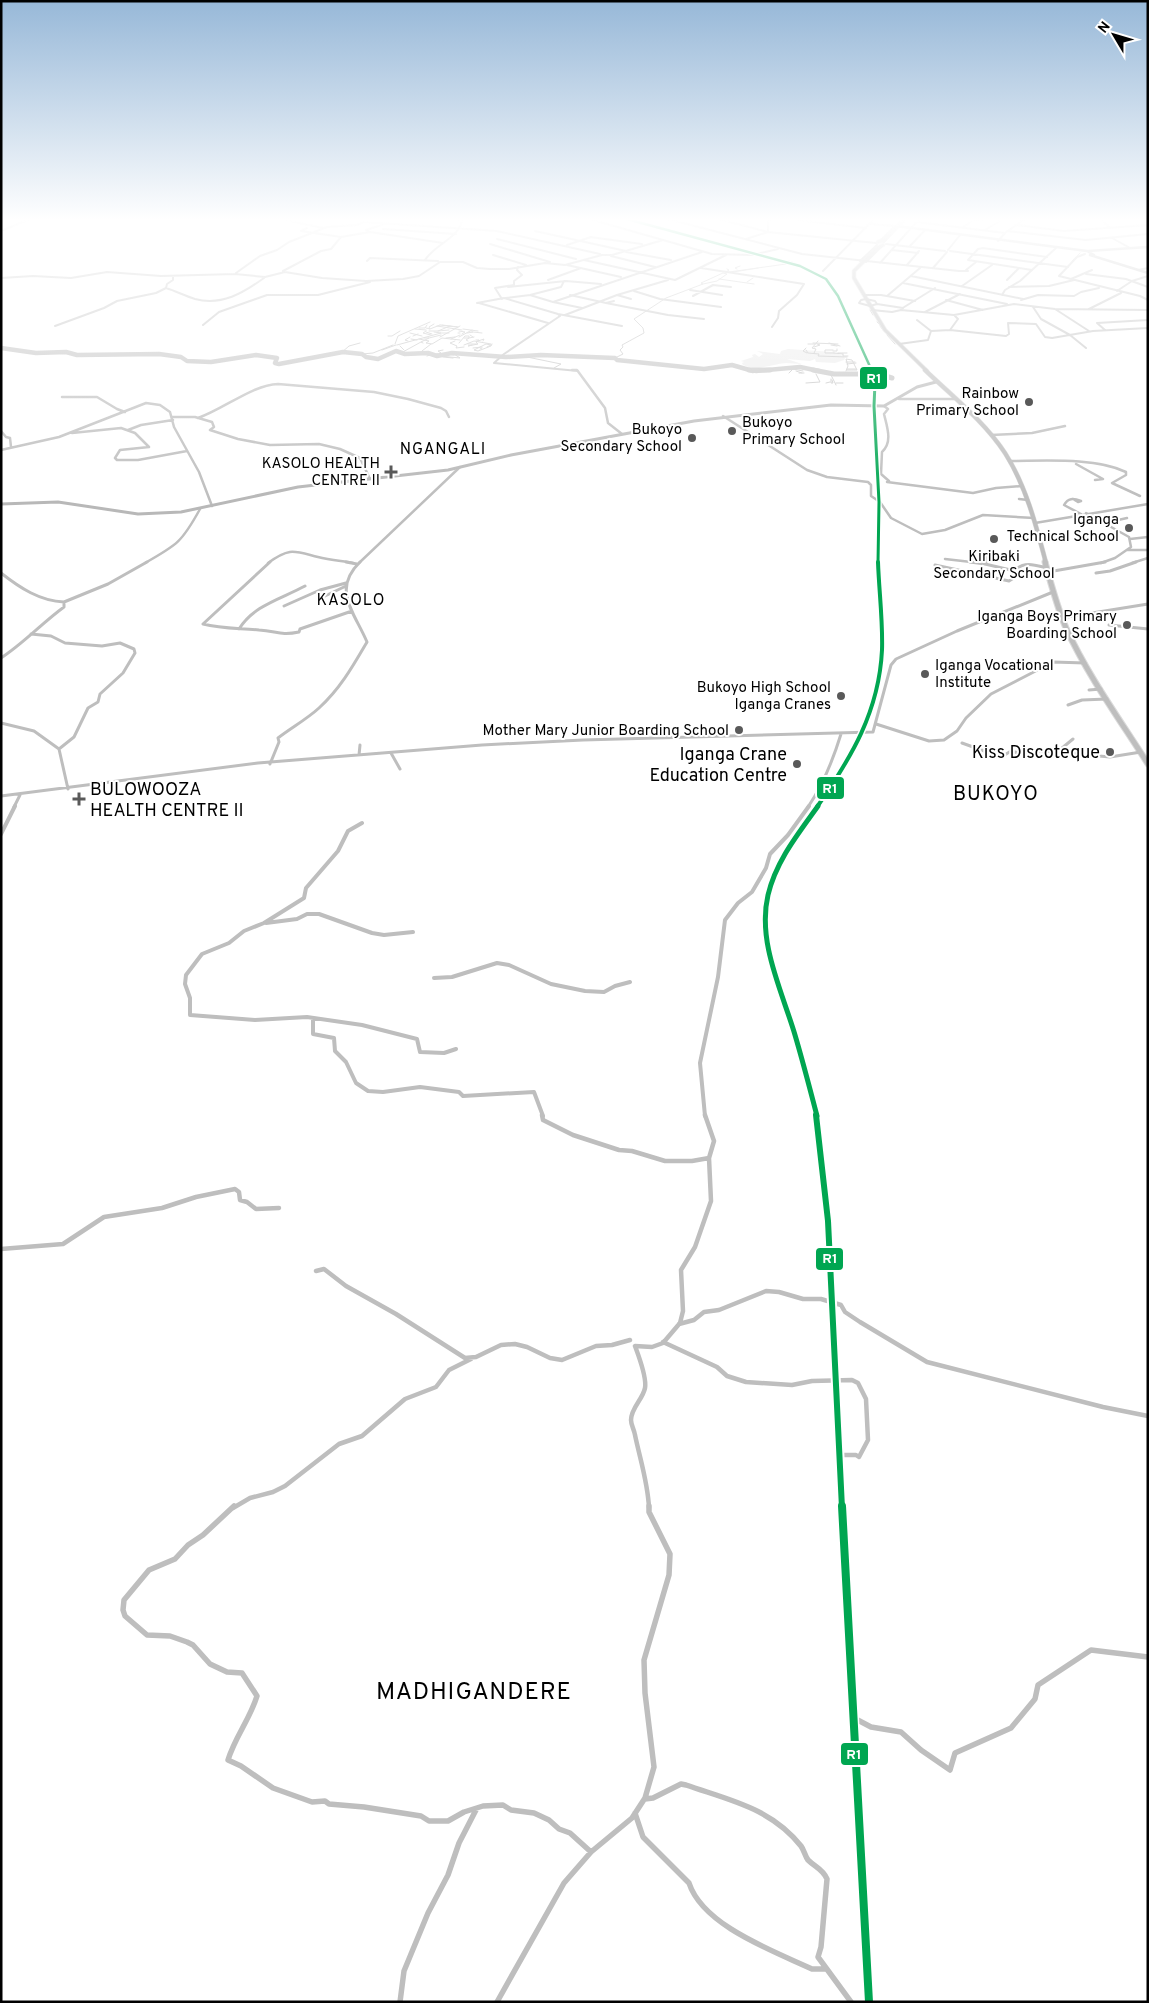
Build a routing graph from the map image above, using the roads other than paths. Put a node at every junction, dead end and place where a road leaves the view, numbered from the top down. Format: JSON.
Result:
{"nodes":[{"id":1,"x":95,"y":311,"type":"edge"},
{"id":2,"x":220,"y":311,"type":"edge"},
{"id":3,"x":509,"y":311,"type":"edge"},
{"id":4,"x":547,"y":311,"type":"edge"},
{"id":5,"x":573,"y":311,"type":"edge"},
{"id":6,"x":649,"y":311,"type":"edge"},
{"id":7,"x":779,"y":311,"type":"edge"},
{"id":8,"x":873,"y":311,"type":"edge"},
{"id":9,"x":921,"y":311,"type":"edge"},
{"id":10,"x":977,"y":311,"type":"edge"},
{"id":11,"x":1036,"y":311,"type":"edge"},
{"id":12,"x":1059,"y":311,"type":"edge"},
{"id":13,"x":925,"y":312,"type":"joint"},
{"id":14,"x":559,"y":315,"type":"junction"},
{"id":15,"x":564,"y":315,"type":"junction"},
{"id":16,"x":954,"y":315,"type":"junction"},
{"id":17,"x":704,"y":319,"type":"dead end"},
{"id":18,"x":917,"y":320,"type":"dead end"},
{"id":19,"x":1148,"y":320,"type":"edge"},
{"id":20,"x":548,"y":322,"type":"junction"},
{"id":21,"x":203,"y":325,"type":"dead end"},
{"id":22,"x":55,"y":326,"type":"dead end"},
{"id":23,"x":622,"y":326,"type":"dead end"},
{"id":24,"x":772,"y":327,"type":"dead end"},
{"id":25,"x":1148,"y":328,"type":"edge"},
{"id":26,"x":950,"y":330,"type":"junction"},
{"id":27,"x":931,"y":331,"type":"junction"},
{"id":28,"x":1089,"y":331,"type":"junction"},
{"id":29,"x":1106,"y":331,"type":"junction"},
{"id":30,"x":1070,"y":335,"type":"junction"},
{"id":31,"x":899,"y":344,"type":"junction"},
{"id":32,"x":1086,"y":348,"type":"dead end"},
{"id":33,"x":936,"y":382,"type":"junction"},
{"id":34,"x":62,"y":397,"type":"dead end"},
{"id":35,"x":899,"y":399,"type":"junction"},
{"id":36,"x":954,"y":399,"type":"junction"},
{"id":37,"x":884,"y":406,"type":"junction"},
{"id":38,"x":125,"y":412,"type":"junction"},
{"id":39,"x":724,"y":416,"type":"junction"},
{"id":40,"x":450,"y":417,"type":"dead end"},
{"id":41,"x":198,"y":418,"type":"junction"},
{"id":42,"x":172,"y":419,"type":"junction"},
{"id":43,"x":1065,"y":426,"type":"dead end"},
{"id":44,"x":128,"y":430,"type":"junction"},
{"id":45,"x":1,"y":431,"type":"edge"},
{"id":46,"x":69,"y":433,"type":"junction"},
{"id":47,"x":622,"y":434,"type":"junction"},
{"id":48,"x":991,"y":435,"type":"junction"},
{"id":49,"x":11,"y":447,"type":"junction"},
{"id":50,"x":1,"y":450,"type":"edge"},
{"id":51,"x":187,"y":452,"type":"junction"},
{"id":52,"x":1009,"y":461,"type":"junction"},
{"id":53,"x":1074,"y":463,"type":"junction"},
{"id":54,"x":460,"y":467,"type":"junction"},
{"id":55,"x":370,"y":480,"type":"junction"},
{"id":56,"x":1095,"y":480,"type":"dead end"},
{"id":57,"x":887,"y":482,"type":"dead end"},
{"id":58,"x":899,"y":483,"type":"junction"},
{"id":59,"x":1022,"y":486,"type":"junction"},
{"id":60,"x":1140,"y":496,"type":"dead end"},
{"id":61,"x":1019,"y":499,"type":"dead end"},
{"id":62,"x":1073,"y":499,"type":"dead end"},
{"id":63,"x":1028,"y":500,"type":"junction"},
{"id":64,"x":1,"y":504,"type":"edge"},
{"id":65,"x":1148,"y":504,"type":"edge"},
{"id":66,"x":212,"y":506,"type":"junction"},
{"id":67,"x":200,"y":509,"type":"junction"},
{"id":68,"x":1080,"y":513,"type":"junction"},
{"id":69,"x":1086,"y":513,"type":"junction"},
{"id":70,"x":1034,"y":518,"type":"junction"},
{"id":71,"x":1126,"y":518,"type":"dead end"},
{"id":72,"x":1035,"y":523,"type":"junction"},
{"id":73,"x":1105,"y":523,"type":"junction"},
{"id":74,"x":1148,"y":537,"type":"edge"},
{"id":75,"x":1130,"y":538,"type":"junction"},
{"id":76,"x":1128,"y":550,"type":"junction"},
{"id":77,"x":1147,"y":550,"type":"edge"},
{"id":78,"x":989,"y":551,"type":"dead end"},
{"id":79,"x":1148,"y":558,"type":"edge"},
{"id":80,"x":945,"y":559,"type":"dead end"},
{"id":81,"x":358,"y":564,"type":"junction"},
{"id":82,"x":985,"y":564,"type":"junction"},
{"id":83,"x":935,"y":565,"type":"dead end"},
{"id":84,"x":1048,"y":570,"type":"junction"},
{"id":85,"x":1015,"y":571,"type":"junction"},
{"id":86,"x":1,"y":573,"type":"edge"},
{"id":87,"x":1096,"y":573,"type":"dead end"},
{"id":88,"x":346,"y":584,"type":"junction"},
{"id":89,"x":305,"y":586,"type":"dead end"},
{"id":90,"x":1053,"y":592,"type":"junction"},
{"id":91,"x":325,"y":596,"type":"dead end"},
{"id":92,"x":64,"y":602,"type":"junction"},
{"id":93,"x":1148,"y":604,"type":"edge"},
{"id":94,"x":284,"y":606,"type":"dead end"},
{"id":95,"x":352,"y":611,"type":"junction"},
{"id":96,"x":1061,"y":618,"type":"junction"},
{"id":97,"x":1109,"y":625,"type":"dead end"},
{"id":98,"x":239,"y":629,"type":"junction"},
{"id":99,"x":1148,"y":629,"type":"edge"},
{"id":100,"x":32,"y":634,"type":"junction"},
{"id":101,"x":1,"y":652,"type":"edge"},
{"id":102,"x":7,"y":654,"type":"junction"},
{"id":103,"x":1,"y":658,"type":"edge"},
{"id":104,"x":1085,"y":662,"type":"junction"},
{"id":105,"x":1102,"y":689,"type":"junction"},
{"id":106,"x":1089,"y":690,"type":"dead end"},
{"id":107,"x":1107,"y":699,"type":"junction"},
{"id":108,"x":1068,"y":705,"type":"dead end"},
{"id":109,"x":1,"y":723,"type":"edge"},
{"id":110,"x":876,"y":724,"type":"junction"},
{"id":111,"x":841,"y":734,"type":"junction"},
{"id":112,"x":1073,"y":740,"type":"dead end"},
{"id":113,"x":962,"y":743,"type":"dead end"},
{"id":114,"x":360,"y":745,"type":"dead end"},
{"id":115,"x":58,"y":750,"type":"junction"},
{"id":116,"x":391,"y":752,"type":"junction"},
{"id":117,"x":1056,"y":752,"type":"junction"},
{"id":118,"x":1141,"y":752,"type":"junction"},
{"id":119,"x":358,"y":755,"type":"junction"},
{"id":120,"x":270,"y":764,"type":"junction"},
{"id":121,"x":1148,"y":764,"type":"edge"},
{"id":122,"x":400,"y":769,"type":"dead end"},
{"id":123,"x":68,"y":789,"type":"junction"},
{"id":124,"x":20,"y":795,"type":"junction"},
{"id":125,"x":1,"y":796,"type":"edge"},
{"id":126,"x":362,"y":823,"type":"dead end"},
{"id":127,"x":1,"y":834,"type":"edge"},
{"id":128,"x":264,"y":923,"type":"junction"},
{"id":129,"x":413,"y":932,"type":"dead end"},
{"id":130,"x":434,"y":978,"type":"dead end"},
{"id":131,"x":630,"y":982,"type":"dead end"},
{"id":132,"x":313,"y":1018,"type":"junction"},
{"id":133,"x":456,"y":1049,"type":"dead end"},
{"id":134,"x":709,"y":1158,"type":"junction"},
{"id":135,"x":279,"y":1208,"type":"dead end"},
{"id":136,"x":1,"y":1249,"type":"edge"},
{"id":137,"x":316,"y":1271,"type":"dead end"},
{"id":138,"x":679,"y":1324,"type":"junction"},
{"id":139,"x":630,"y":1340,"type":"dead end"},
{"id":140,"x":663,"y":1342,"type":"junction"},
{"id":141,"x":471,"y":1359,"type":"junction"},
{"id":142,"x":1148,"y":1416,"type":"edge"},
{"id":143,"x":841,"y":1455,"type":"dead end"},
{"id":144,"x":1148,"y":1657,"type":"edge"},
{"id":145,"x":852,"y":1717,"type":"dead end"},
{"id":146,"x":642,"y":1800,"type":"junction"},
{"id":147,"x":476,"y":1808,"type":"junction"},
{"id":148,"x":635,"y":1813,"type":"junction"},
{"id":149,"x":592,"y":1852,"type":"junction"},
{"id":150,"x":824,"y":1969,"type":"junction"},
{"id":151,"x":400,"y":2002,"type":"edge"},
{"id":152,"x":497,"y":2002,"type":"edge"},
{"id":153,"x":851,"y":2002,"type":"edge"}],
"edges":[{"from":1,"to":22,"type":"street"},
{"from":2,"to":21,"type":"street"},
{"from":3,"to":20,"type":"street"},
{"from":4,"to":14,"type":"street"},
{"from":5,"to":15,"type":"street"},
{"from":6,"to":17,"type":"street"},
{"from":7,"to":24,"type":"street"},
{"from":8,"to":31,"type":"main road"},
{"from":9,"to":13,"type":"street"},
{"from":10,"to":16,"type":"street"},
{"from":11,"to":30,"type":"street"},
{"from":12,"to":28,"type":"street"},
{"from":13,"to":16,"type":"street"},
{"from":14,"to":15,"type":"street"},
{"from":14,"to":20,"type":"street"},
{"from":15,"to":23,"type":"street"},
{"from":16,"to":26,"type":"street"},
{"from":18,"to":27,"type":"street"},
{"from":19,"to":29,"type":"street"},
{"from":20,"to":47,"type":"street"},
{"from":25,"to":29,"type":"street"},
{"from":26,"to":27,"type":"street"},
{"from":26,"to":30,"type":"street"},
{"from":27,"to":31,"type":"street"},
{"from":28,"to":29,"type":"street"},
{"from":28,"to":30,"type":"street"},
{"from":30,"to":32,"type":"street"},
{"from":31,"to":33,"type":"main road"},
{"from":33,"to":35,"type":"main road"},
{"from":33,"to":36,"type":"main road"},
{"from":34,"to":38,"type":"street"},
{"from":35,"to":36,"type":"street"},
{"from":35,"to":37,"type":"main road"},
{"from":36,"to":48,"type":"main road"},
{"from":37,"to":39,"type":"main road"},
{"from":37,"to":58,"type":"street"},
{"from":38,"to":42,"type":"street"},
{"from":38,"to":46,"type":"street"},
{"from":39,"to":47,"type":"main road"},
{"from":39,"to":70,"type":"street"},
{"from":40,"to":41,"type":"street"},
{"from":41,"to":42,"type":"street"},
{"from":41,"to":55,"type":"street"},
{"from":42,"to":44,"type":"street"},
{"from":42,"to":51,"type":"street"},
{"from":43,"to":48,"type":"street"},
{"from":44,"to":46,"type":"street"},
{"from":44,"to":51,"type":"street"},
{"from":45,"to":49,"type":"street"},
{"from":46,"to":49,"type":"street"},
{"from":47,"to":54,"type":"main road"},
{"from":48,"to":52,"type":"main road"},
{"from":49,"to":50,"type":"street"},
{"from":51,"to":66,"type":"street"},
{"from":52,"to":53,"type":"street"},
{"from":52,"to":59,"type":"main road"},
{"from":53,"to":56,"type":"street"},
{"from":53,"to":60,"type":"street"},
{"from":54,"to":55,"type":"main road"},
{"from":54,"to":81,"type":"street"},
{"from":55,"to":66,"type":"main road"},
{"from":57,"to":58,"type":"street"},
{"from":58,"to":59,"type":"street"},
{"from":59,"to":63,"type":"main road"},
{"from":61,"to":63,"type":"street"},
{"from":62,"to":68,"type":"street"},
{"from":63,"to":70,"type":"main road"},
{"from":64,"to":67,"type":"main road"},
{"from":65,"to":69,"type":"street"},
{"from":66,"to":67,"type":"main road"},
{"from":67,"to":92,"type":"street"},
{"from":68,"to":69,"type":"street"},
{"from":68,"to":72,"type":"street"},
{"from":69,"to":73,"type":"street"},
{"from":70,"to":72,"type":"main road"},
{"from":71,"to":73,"type":"street"},
{"from":72,"to":84,"type":"main road"},
{"from":73,"to":75,"type":"street"},
{"from":74,"to":75,"type":"street"},
{"from":75,"to":76,"type":"street"},
{"from":76,"to":77,"type":"street"},
{"from":76,"to":84,"type":"street"},
{"from":78,"to":82,"type":"street"},
{"from":79,"to":87,"type":"street"},
{"from":80,"to":82,"type":"street"},
{"from":81,"to":88,"type":"street"},
{"from":81,"to":98,"type":"street"},
{"from":82,"to":85,"type":"street"},
{"from":83,"to":85,"type":"street"},
{"from":84,"to":85,"type":"street"},
{"from":84,"to":90,"type":"main road"},
{"from":86,"to":92,"type":"street"},
{"from":88,"to":91,"type":"street"},
{"from":88,"to":94,"type":"street"},
{"from":88,"to":95,"type":"street"},
{"from":89,"to":98,"type":"street"},
{"from":90,"to":96,"type":"main road"},
{"from":90,"to":110,"type":"street"},
{"from":92,"to":100,"type":"street"},
{"from":93,"to":96,"type":"street"},
{"from":95,"to":98,"type":"street"},
{"from":95,"to":120,"type":"street"},
{"from":96,"to":104,"type":"main road"},
{"from":97,"to":99,"type":"street"},
{"from":100,"to":102,"type":"street"},
{"from":100,"to":115,"type":"street"},
{"from":101,"to":102,"type":"street"},
{"from":102,"to":103,"type":"street"},
{"from":104,"to":105,"type":"main road"},
{"from":104,"to":110,"type":"street"},
{"from":105,"to":106,"type":"street"},
{"from":105,"to":107,"type":"main road"},
{"from":107,"to":108,"type":"street"},
{"from":107,"to":118,"type":"main road"},
{"from":109,"to":115,"type":"street"},
{"from":110,"to":111,"type":"street"},
{"from":111,"to":116,"type":"street"},
{"from":111,"to":134,"type":"street"},
{"from":112,"to":117,"type":"street"},
{"from":113,"to":117,"type":"street"},
{"from":114,"to":119,"type":"street"},
{"from":115,"to":123,"type":"street"},
{"from":116,"to":119,"type":"street"},
{"from":116,"to":122,"type":"street"},
{"from":117,"to":118,"type":"street"},
{"from":118,"to":121,"type":"main road"},
{"from":119,"to":120,"type":"street"},
{"from":120,"to":123,"type":"street"},
{"from":123,"to":124,"type":"street"},
{"from":124,"to":125,"type":"street"},
{"from":124,"to":127,"type":"street"},
{"from":126,"to":128,"type":"street"},
{"from":128,"to":129,"type":"street"},
{"from":128,"to":132,"type":"street"},
{"from":130,"to":131,"type":"street"},
{"from":132,"to":133,"type":"street"},
{"from":132,"to":134,"type":"street"},
{"from":134,"to":138,"type":"street"},
{"from":135,"to":136,"type":"street"},
{"from":137,"to":141,"type":"street"},
{"from":138,"to":140,"type":"street"},
{"from":138,"to":142,"type":"street"},
{"from":139,"to":141,"type":"street"},
{"from":140,"to":143,"type":"street"},
{"from":140,"to":146,"type":"street"},
{"from":141,"to":147,"type":"street"},
{"from":144,"to":145,"type":"street"},
{"from":146,"to":148,"type":"street"},
{"from":146,"to":150,"type":"street"},
{"from":147,"to":149,"type":"street"},
{"from":147,"to":151,"type":"street"},
{"from":148,"to":149,"type":"street"},
{"from":148,"to":150,"type":"street"},
{"from":149,"to":152,"type":"street"},
{"from":150,"to":153,"type":"street"}]}
